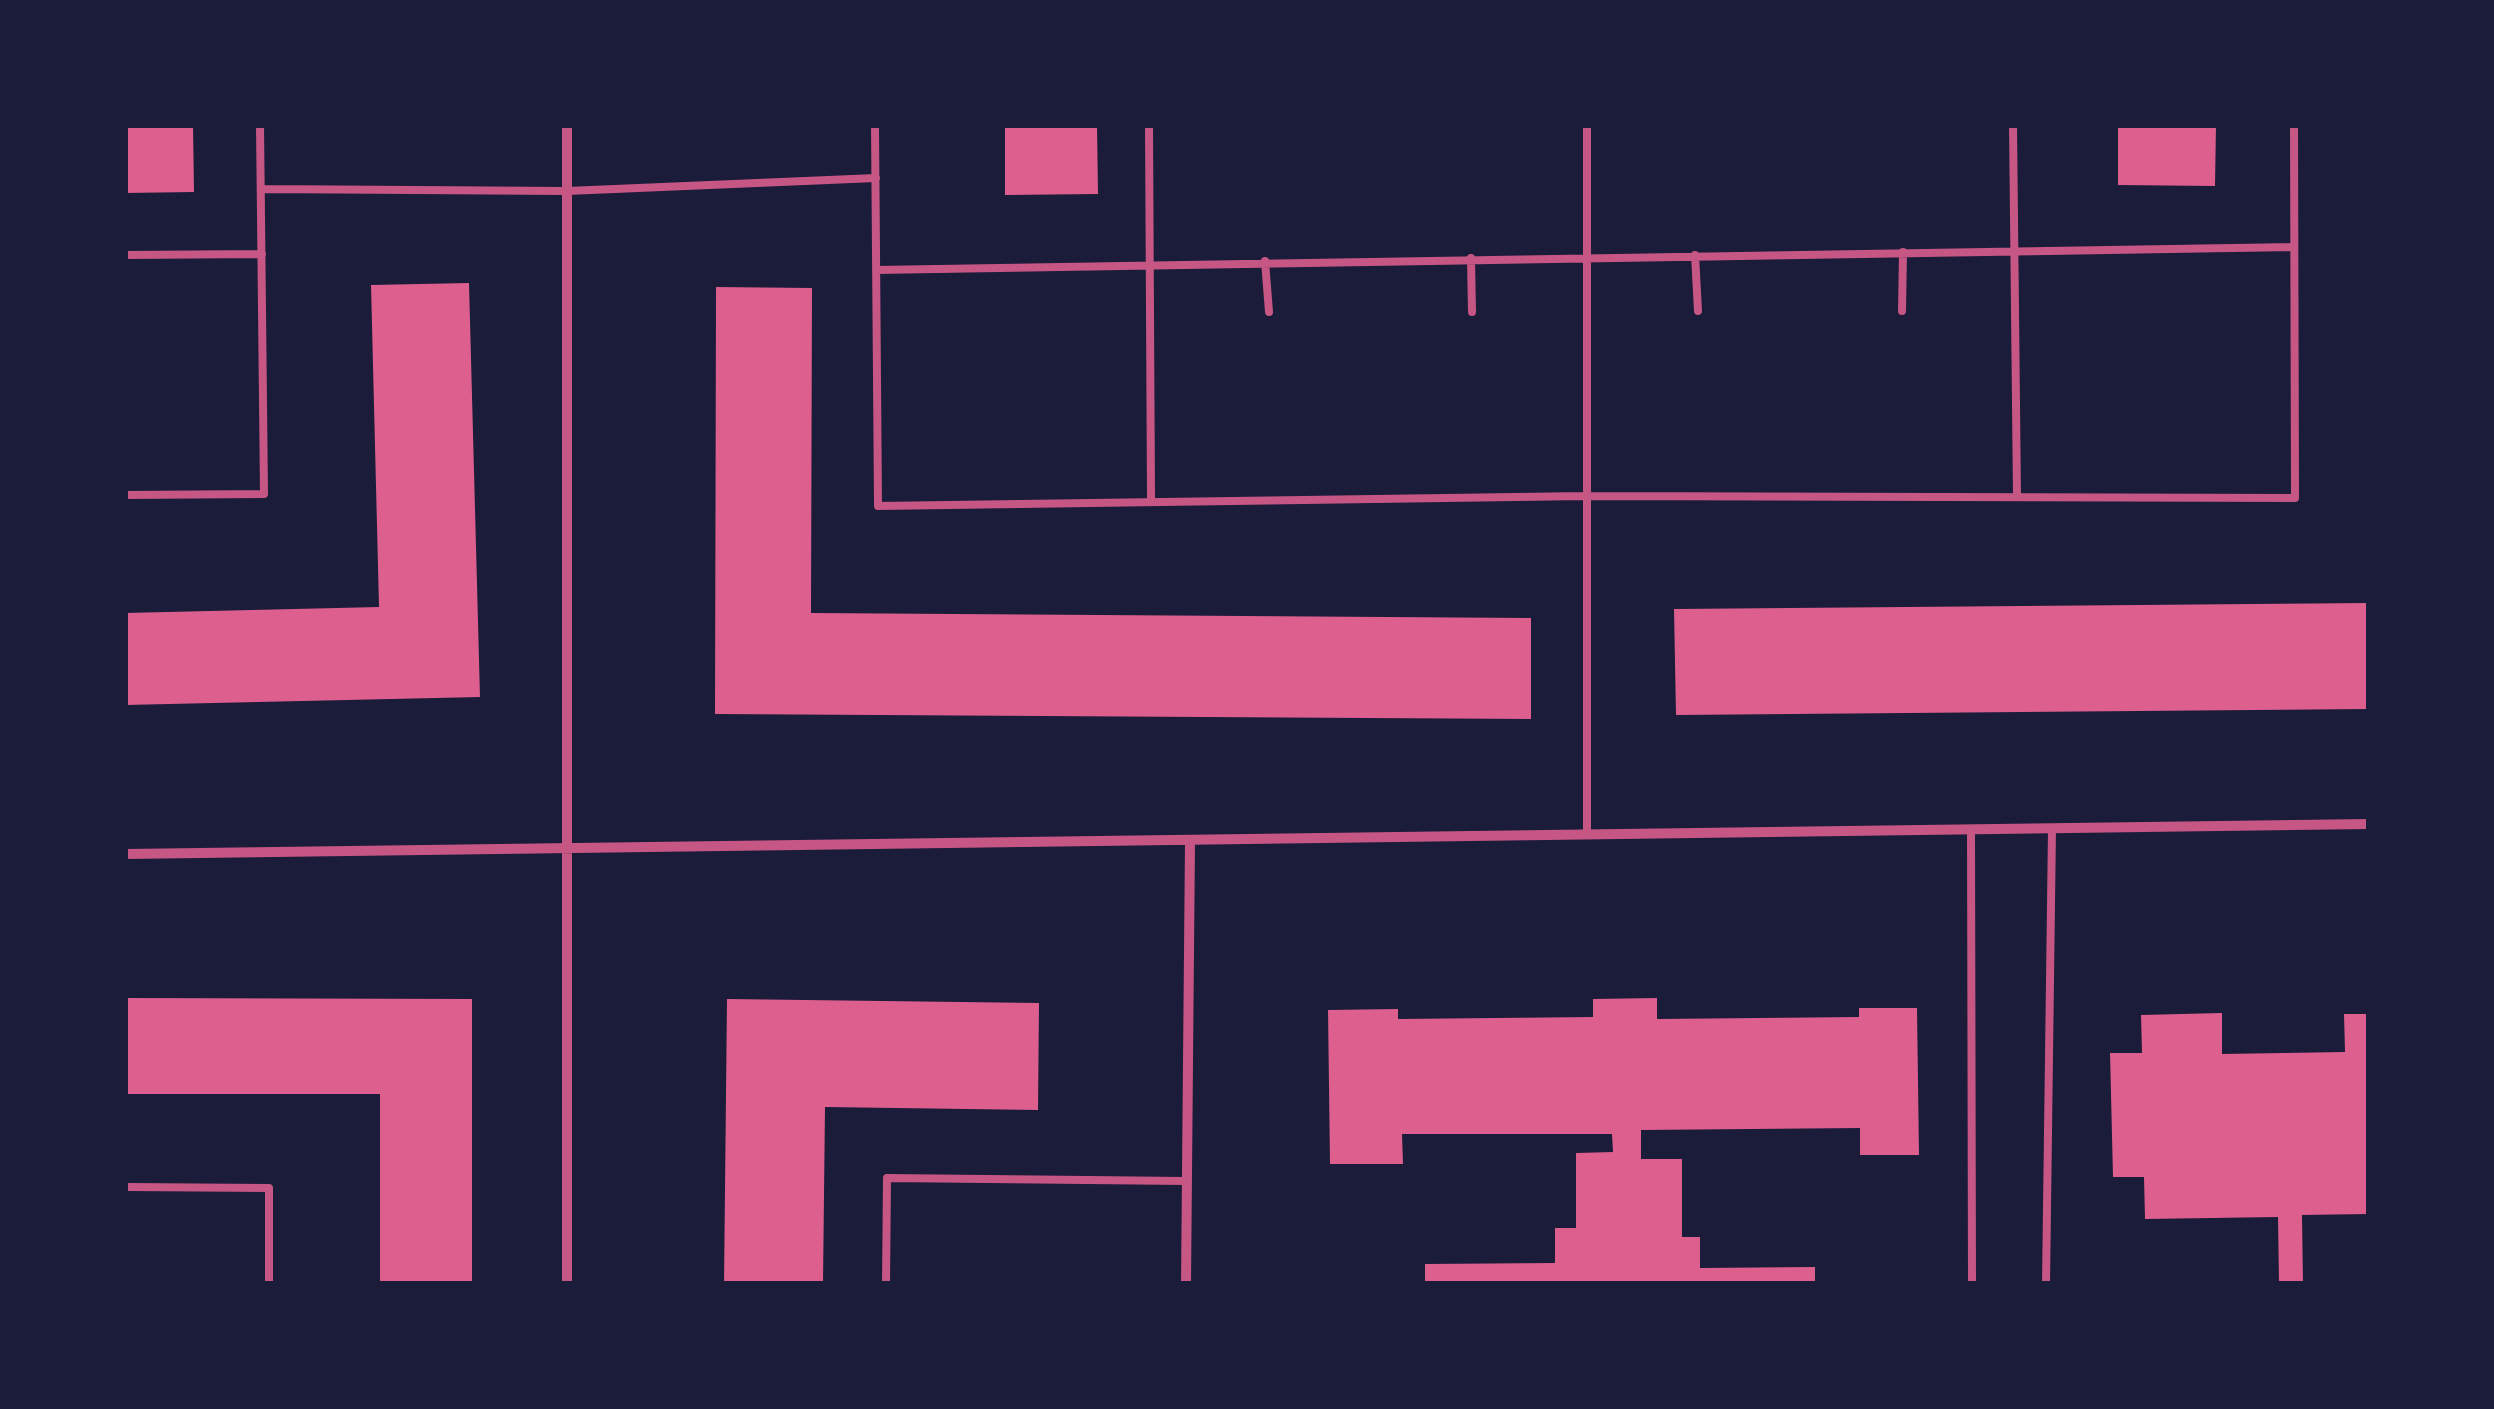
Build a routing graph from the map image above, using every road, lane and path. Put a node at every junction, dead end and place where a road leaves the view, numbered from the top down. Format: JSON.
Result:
{"nodes":[{"id":1,"x":260,"y":125,"type":"edge"},
{"id":2,"x":567,"y":125,"type":"edge"},
{"id":3,"x":875,"y":125,"type":"edge"},
{"id":4,"x":1149,"y":125,"type":"edge"},
{"id":5,"x":1587,"y":125,"type":"edge"},
{"id":6,"x":2013,"y":125,"type":"edge"},
{"id":7,"x":2294,"y":125,"type":"edge"},
{"id":8,"x":876,"y":178,"type":"junction"},
{"id":9,"x":261,"y":190,"type":"junction"},
{"id":10,"x":567,"y":192,"type":"junction"},
{"id":11,"x":2294,"y":247,"type":"junction"},
{"id":12,"x":2014,"y":251,"type":"junction"},
{"id":13,"x":1903,"y":252,"type":"junction"},
{"id":14,"x":262,"y":254,"type":"junction"},
{"id":15,"x":1695,"y":254,"type":"junction"},
{"id":16,"x":125,"y":255,"type":"edge"},
{"id":17,"x":1586,"y":256,"type":"junction"},
{"id":18,"x":1472,"y":258,"type":"junction"},
{"id":19,"x":1265,"y":261,"type":"junction"},
{"id":20,"x":1150,"y":262,"type":"junction"},
{"id":21,"x":876,"y":270,"type":"junction"},
{"id":22,"x":1698,"y":310,"type":"dead end"},
{"id":23,"x":1902,"y":310,"type":"dead end"},
{"id":24,"x":1269,"y":312,"type":"dead end"},
{"id":25,"x":1472,"y":312,"type":"dead end"},
{"id":26,"x":125,"y":495,"type":"edge"},
{"id":27,"x":1586,"y":496,"type":"junction"},
{"id":28,"x":2018,"y":497,"type":"junction"},
{"id":29,"x":1151,"y":500,"type":"junction"},
{"id":30,"x":2369,"y":824,"type":"edge"},
{"id":31,"x":2052,"y":829,"type":"junction"},
{"id":32,"x":1971,"y":830,"type":"junction"},
{"id":33,"x":1587,"y":835,"type":"junction"},
{"id":34,"x":1190,"y":840,"type":"junction"},
{"id":35,"x":566,"y":848,"type":"junction"},
{"id":36,"x":125,"y":854,"type":"edge"},
{"id":37,"x":1187,"y":1181,"type":"junction"},
{"id":38,"x":125,"y":1188,"type":"edge"},
{"id":39,"x":269,"y":1284,"type":"edge"},
{"id":40,"x":566,"y":1284,"type":"edge"},
{"id":41,"x":886,"y":1284,"type":"edge"},
{"id":42,"x":1186,"y":1284,"type":"edge"},
{"id":43,"x":1972,"y":1284,"type":"edge"},
{"id":44,"x":2046,"y":1284,"type":"edge"}],
"edges":[{"from":1,"to":9,"type":"lane"},
{"from":2,"to":10,"type":"street"},
{"from":3,"to":8,"type":"lane"},
{"from":4,"to":20,"type":"lane"},
{"from":5,"to":17,"type":"lane"},
{"from":6,"to":12,"type":"lane"},
{"from":7,"to":11,"type":"lane"},
{"from":8,"to":10,"type":"lane"},
{"from":8,"to":21,"type":"lane"},
{"from":9,"to":10,"type":"lane"},
{"from":9,"to":14,"type":"lane"},
{"from":10,"to":35,"type":"street"},
{"from":11,"to":12,"type":"lane"},
{"from":11,"to":28,"type":"lane"},
{"from":12,"to":13,"type":"lane"},
{"from":12,"to":28,"type":"lane"},
{"from":13,"to":15,"type":"lane"},
{"from":13,"to":23,"type":"lane"},
{"from":14,"to":16,"type":"lane"},
{"from":14,"to":26,"type":"lane"},
{"from":15,"to":17,"type":"lane"},
{"from":15,"to":22,"type":"lane"},
{"from":17,"to":18,"type":"lane"},
{"from":17,"to":27,"type":"lane"},
{"from":18,"to":19,"type":"lane"},
{"from":18,"to":25,"type":"lane"},
{"from":19,"to":20,"type":"lane"},
{"from":19,"to":24,"type":"lane"},
{"from":20,"to":21,"type":"lane"},
{"from":20,"to":29,"type":"lane"},
{"from":21,"to":29,"type":"lane"},
{"from":27,"to":28,"type":"lane"},
{"from":27,"to":29,"type":"lane"},
{"from":27,"to":33,"type":"lane"},
{"from":30,"to":31,"type":"street"},
{"from":31,"to":32,"type":"street"},
{"from":31,"to":44,"type":"lane"},
{"from":32,"to":33,"type":"street"},
{"from":32,"to":43,"type":"lane"},
{"from":33,"to":34,"type":"street"},
{"from":34,"to":35,"type":"street"},
{"from":34,"to":37,"type":"street"},
{"from":35,"to":36,"type":"street"},
{"from":35,"to":40,"type":"street"},
{"from":37,"to":41,"type":"lane"},
{"from":37,"to":42,"type":"street"},
{"from":38,"to":39,"type":"lane"}]}
